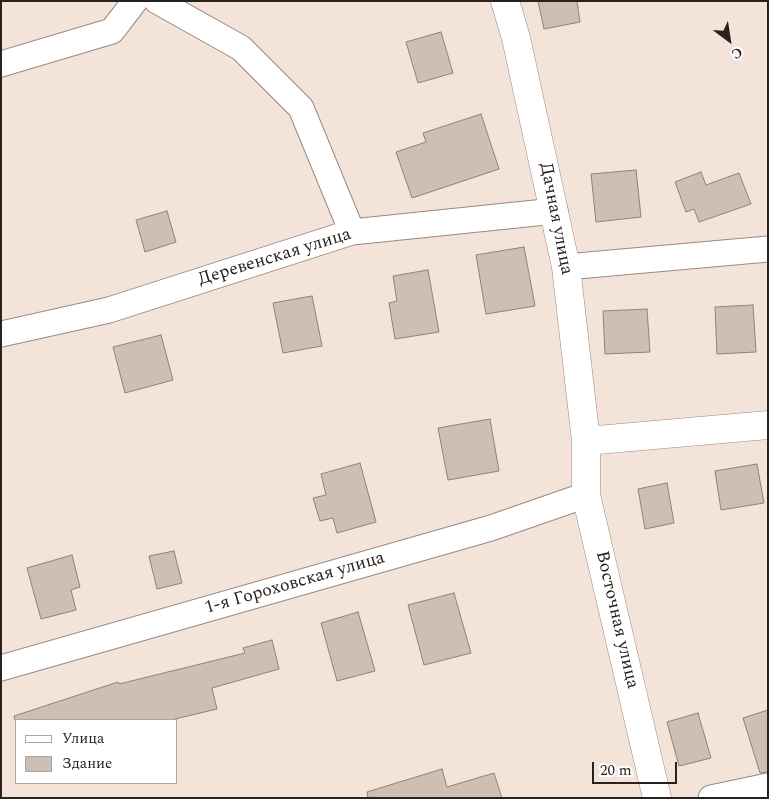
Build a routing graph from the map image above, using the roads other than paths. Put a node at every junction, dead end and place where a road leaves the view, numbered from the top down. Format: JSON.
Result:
{"nodes":[{"id":1,"x":135,"y":1,"type":"edge"},
{"id":2,"x":157,"y":1,"type":"edge"},
{"id":3,"x":505,"y":1,"type":"edge"},
{"id":4,"x":1,"y":64,"type":"edge"},
{"id":5,"x":555,"y":211,"type":"junction"},
{"id":6,"x":352,"y":232,"type":"junction"},
{"id":7,"x":768,"y":249,"type":"edge"},
{"id":8,"x":566,"y":267,"type":"junction"},
{"id":9,"x":1,"y":334,"type":"edge"},
{"id":10,"x":768,"y":425,"type":"edge"},
{"id":11,"x":586,"y":441,"type":"junction"},
{"id":12,"x":586,"y":495,"type":"junction"},
{"id":13,"x":1,"y":668,"type":"edge"},
{"id":14,"x":768,"y":786,"type":"edge"},
{"id":15,"x":657,"y":798,"type":"edge"},
{"id":16,"x":712,"y":798,"type":"edge"}],
"edges":[{"from":1,"to":4,"type":"street"},
{"from":2,"to":6,"type":"street"},
{"from":3,"to":5,"type":"street","name":"Дачная улица"},
{"from":5,"to":6,"type":"street","name":"Деревенская улица"},
{"from":5,"to":8,"type":"street","name":"Дачная улица"},
{"from":6,"to":9,"type":"street","name":"Деревенская улица"},
{"from":7,"to":8,"type":"street"},
{"from":8,"to":11,"type":"street","name":"Дачная улица"},
{"from":10,"to":11,"type":"street"},
{"from":11,"to":12,"type":"street","name":"Восточная улица"},
{"from":12,"to":13,"type":"street","name":"1-я Гороховская улица"},
{"from":12,"to":15,"type":"street","name":"Восточная улица"},
{"from":14,"to":16,"type":"street"}]}
